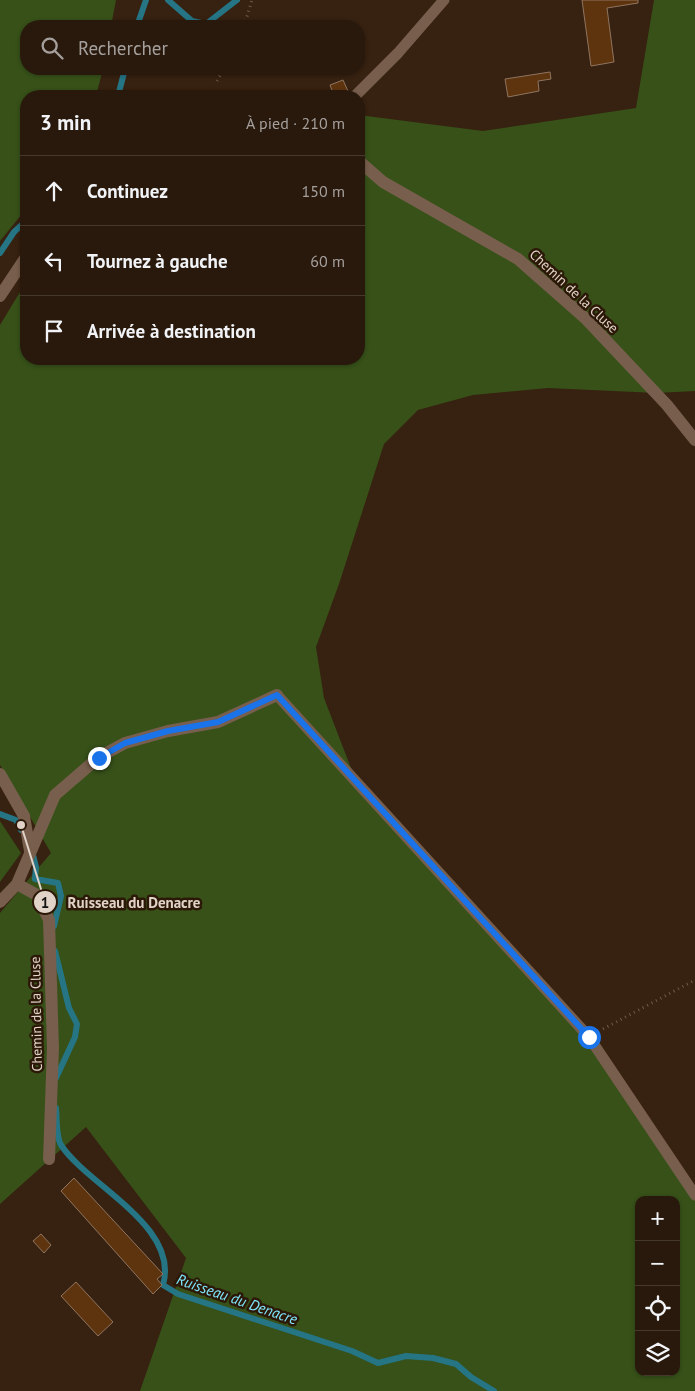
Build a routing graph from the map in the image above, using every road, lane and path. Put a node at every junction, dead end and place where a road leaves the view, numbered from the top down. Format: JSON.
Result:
{"nodes":[{"id":1,"x":252,"y":0,"type":"edge"},
{"id":2,"x":444,"y":0,"type":"edge"},
{"id":3,"x":246,"y":20,"type":"edge"},
{"id":4,"x":361,"y":90,"type":"edge"},
{"id":5,"x":365,"y":166,"type":"edge"},
{"id":6,"x":20,"y":267,"type":"edge"},
{"id":7,"x":0,"y":296,"type":"edge"},
{"id":8,"x":695,"y":440,"type":"edge"},
{"id":9,"x":277,"y":695,"type":"joint"},
{"id":10,"x":0,"y":774,"type":"edge"},
{"id":11,"x":30,"y":851,"type":"junction"},
{"id":12,"x":17,"y":884,"type":"junction"},
{"id":13,"x":0,"y":902,"type":"edge"},
{"id":14,"x":695,"y":980,"type":"edge"},
{"id":15,"x":589,"y":1037,"type":"junction"},
{"id":16,"x":49,"y":1159,"type":"dead end"},
{"id":17,"x":695,"y":1195,"type":"edge"}],
"edges":[{"from":1,"to":3,"type":"path"},
{"from":2,"to":4,"type":"lane"},
{"from":5,"to":8,"type":"street","name":"Chemin de la Cluse"},
{"from":6,"to":7,"type":"street"},
{"from":9,"to":11,"type":"street"},
{"from":9,"to":15,"type":"lane"},
{"from":10,"to":11,"type":"street"},
{"from":11,"to":12,"type":"street"},
{"from":12,"to":13,"type":"street"},
{"from":12,"to":16,"type":"street","name":"Chemin de la Cluse"},
{"from":14,"to":15,"type":"path"},
{"from":15,"to":17,"type":"lane"}]}
